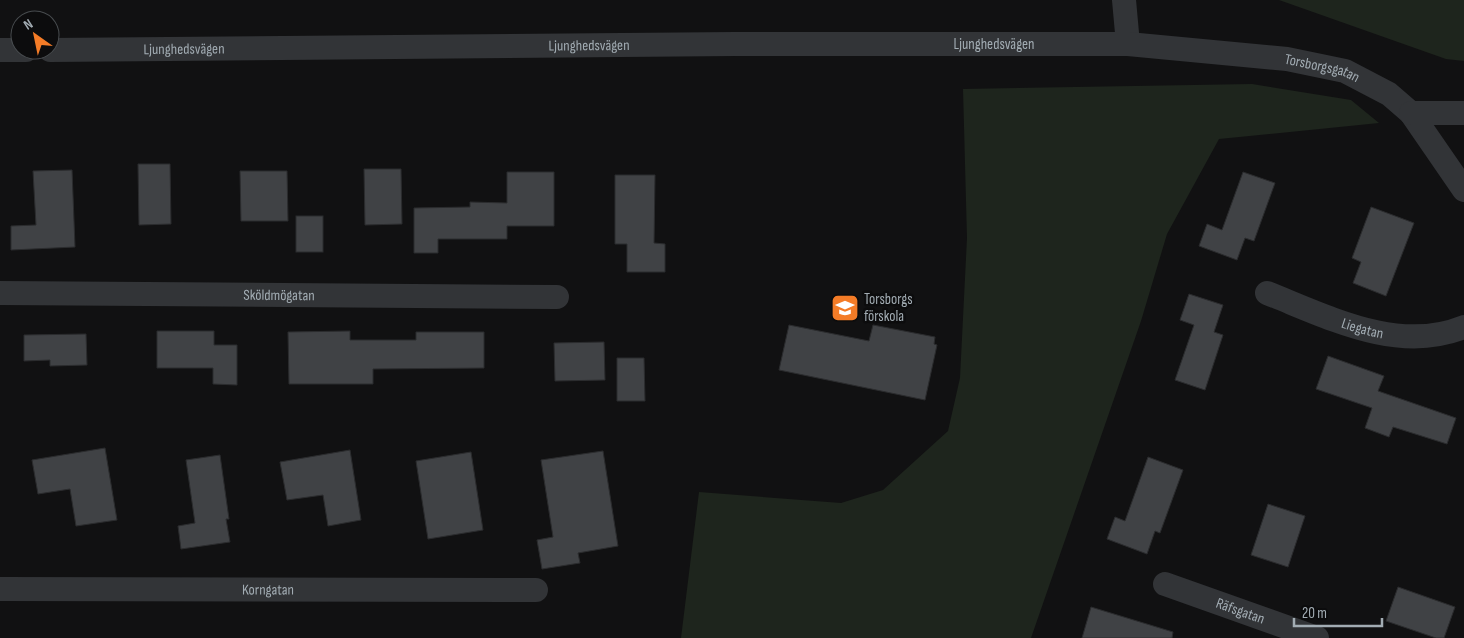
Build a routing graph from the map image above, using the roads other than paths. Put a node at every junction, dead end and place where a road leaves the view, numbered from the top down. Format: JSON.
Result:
{"nodes":[{"id":1,"x":1124,"y":0,"type":"edge"},
{"id":2,"x":1128,"y":44,"type":"junction"},
{"id":3,"x":60,"y":50,"type":"edge"},
{"id":4,"x":1411,"y":112,"type":"junction"},
{"id":5,"x":1464,"y":113,"type":"edge"},
{"id":6,"x":1464,"y":190,"type":"edge"},
{"id":7,"x":0,"y":293,"type":"edge"},
{"id":8,"x":1267,"y":293,"type":"dead end"},
{"id":9,"x":556,"y":297,"type":"dead end"},
{"id":10,"x":1464,"y":327,"type":"edge"},
{"id":11,"x":1165,"y":584,"type":"dead end"},
{"id":12,"x":0,"y":589,"type":"edge"},
{"id":13,"x":536,"y":590,"type":"dead end"},
{"id":14,"x":1317,"y":638,"type":"edge"}],
"edges":[{"from":1,"to":2,"type":"street"},
{"from":2,"to":3,"type":"street","name":"Ljunghedsvägen"},
{"from":2,"to":4,"type":"street","name":"Torsborgsgatan"},
{"from":4,"to":5,"type":"street"},
{"from":4,"to":6,"type":"street","name":"Torsborgsgatan"},
{"from":7,"to":9,"type":"street","name":"Sköldmögatan"},
{"from":8,"to":10,"type":"street","name":"Liegatan"},
{"from":11,"to":14,"type":"street","name":"Räfsgatan"},
{"from":12,"to":13,"type":"street","name":"Korngatan"}]}
